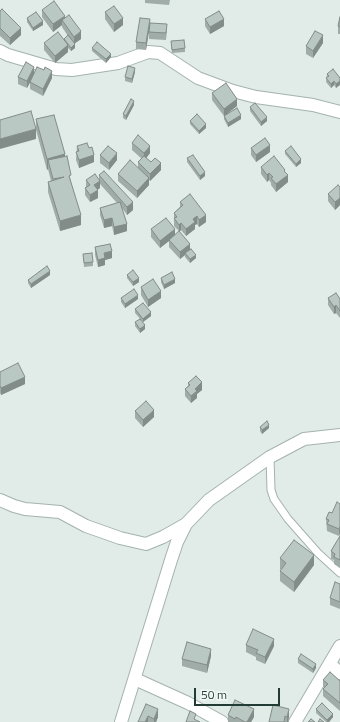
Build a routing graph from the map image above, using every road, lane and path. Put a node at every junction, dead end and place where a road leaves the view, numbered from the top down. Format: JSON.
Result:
{"nodes":[{"id":1,"x":0,"y":51,"type":"edge"},
{"id":2,"x":340,"y":112,"type":"edge"},
{"id":3,"x":340,"y":435,"type":"edge"},
{"id":4,"x":270,"y":457,"type":"junction"},
{"id":5,"x":0,"y":500,"type":"edge"},
{"id":6,"x":186,"y":524,"type":"junction"},
{"id":7,"x":340,"y":573,"type":"edge"},
{"id":8,"x":340,"y":646,"type":"edge"},
{"id":9,"x":330,"y":664,"type":"junction"},
{"id":10,"x":340,"y":673,"type":"edge"},
{"id":11,"x":135,"y":679,"type":"junction"},
{"id":12,"x":121,"y":722,"type":"edge"},
{"id":13,"x":222,"y":722,"type":"edge"},
{"id":14,"x":295,"y":722,"type":"edge"}],
"edges":[{"from":1,"to":2,"type":"street"},
{"from":3,"to":4,"type":"street"},
{"from":4,"to":6,"type":"street"},
{"from":4,"to":7,"type":"lane"},
{"from":5,"to":6,"type":"street"},
{"from":6,"to":11,"type":"street"},
{"from":8,"to":9,"type":"street"},
{"from":9,"to":10,"type":"street"},
{"from":9,"to":14,"type":"street"},
{"from":11,"to":12,"type":"street"},
{"from":11,"to":13,"type":"street"}]}
